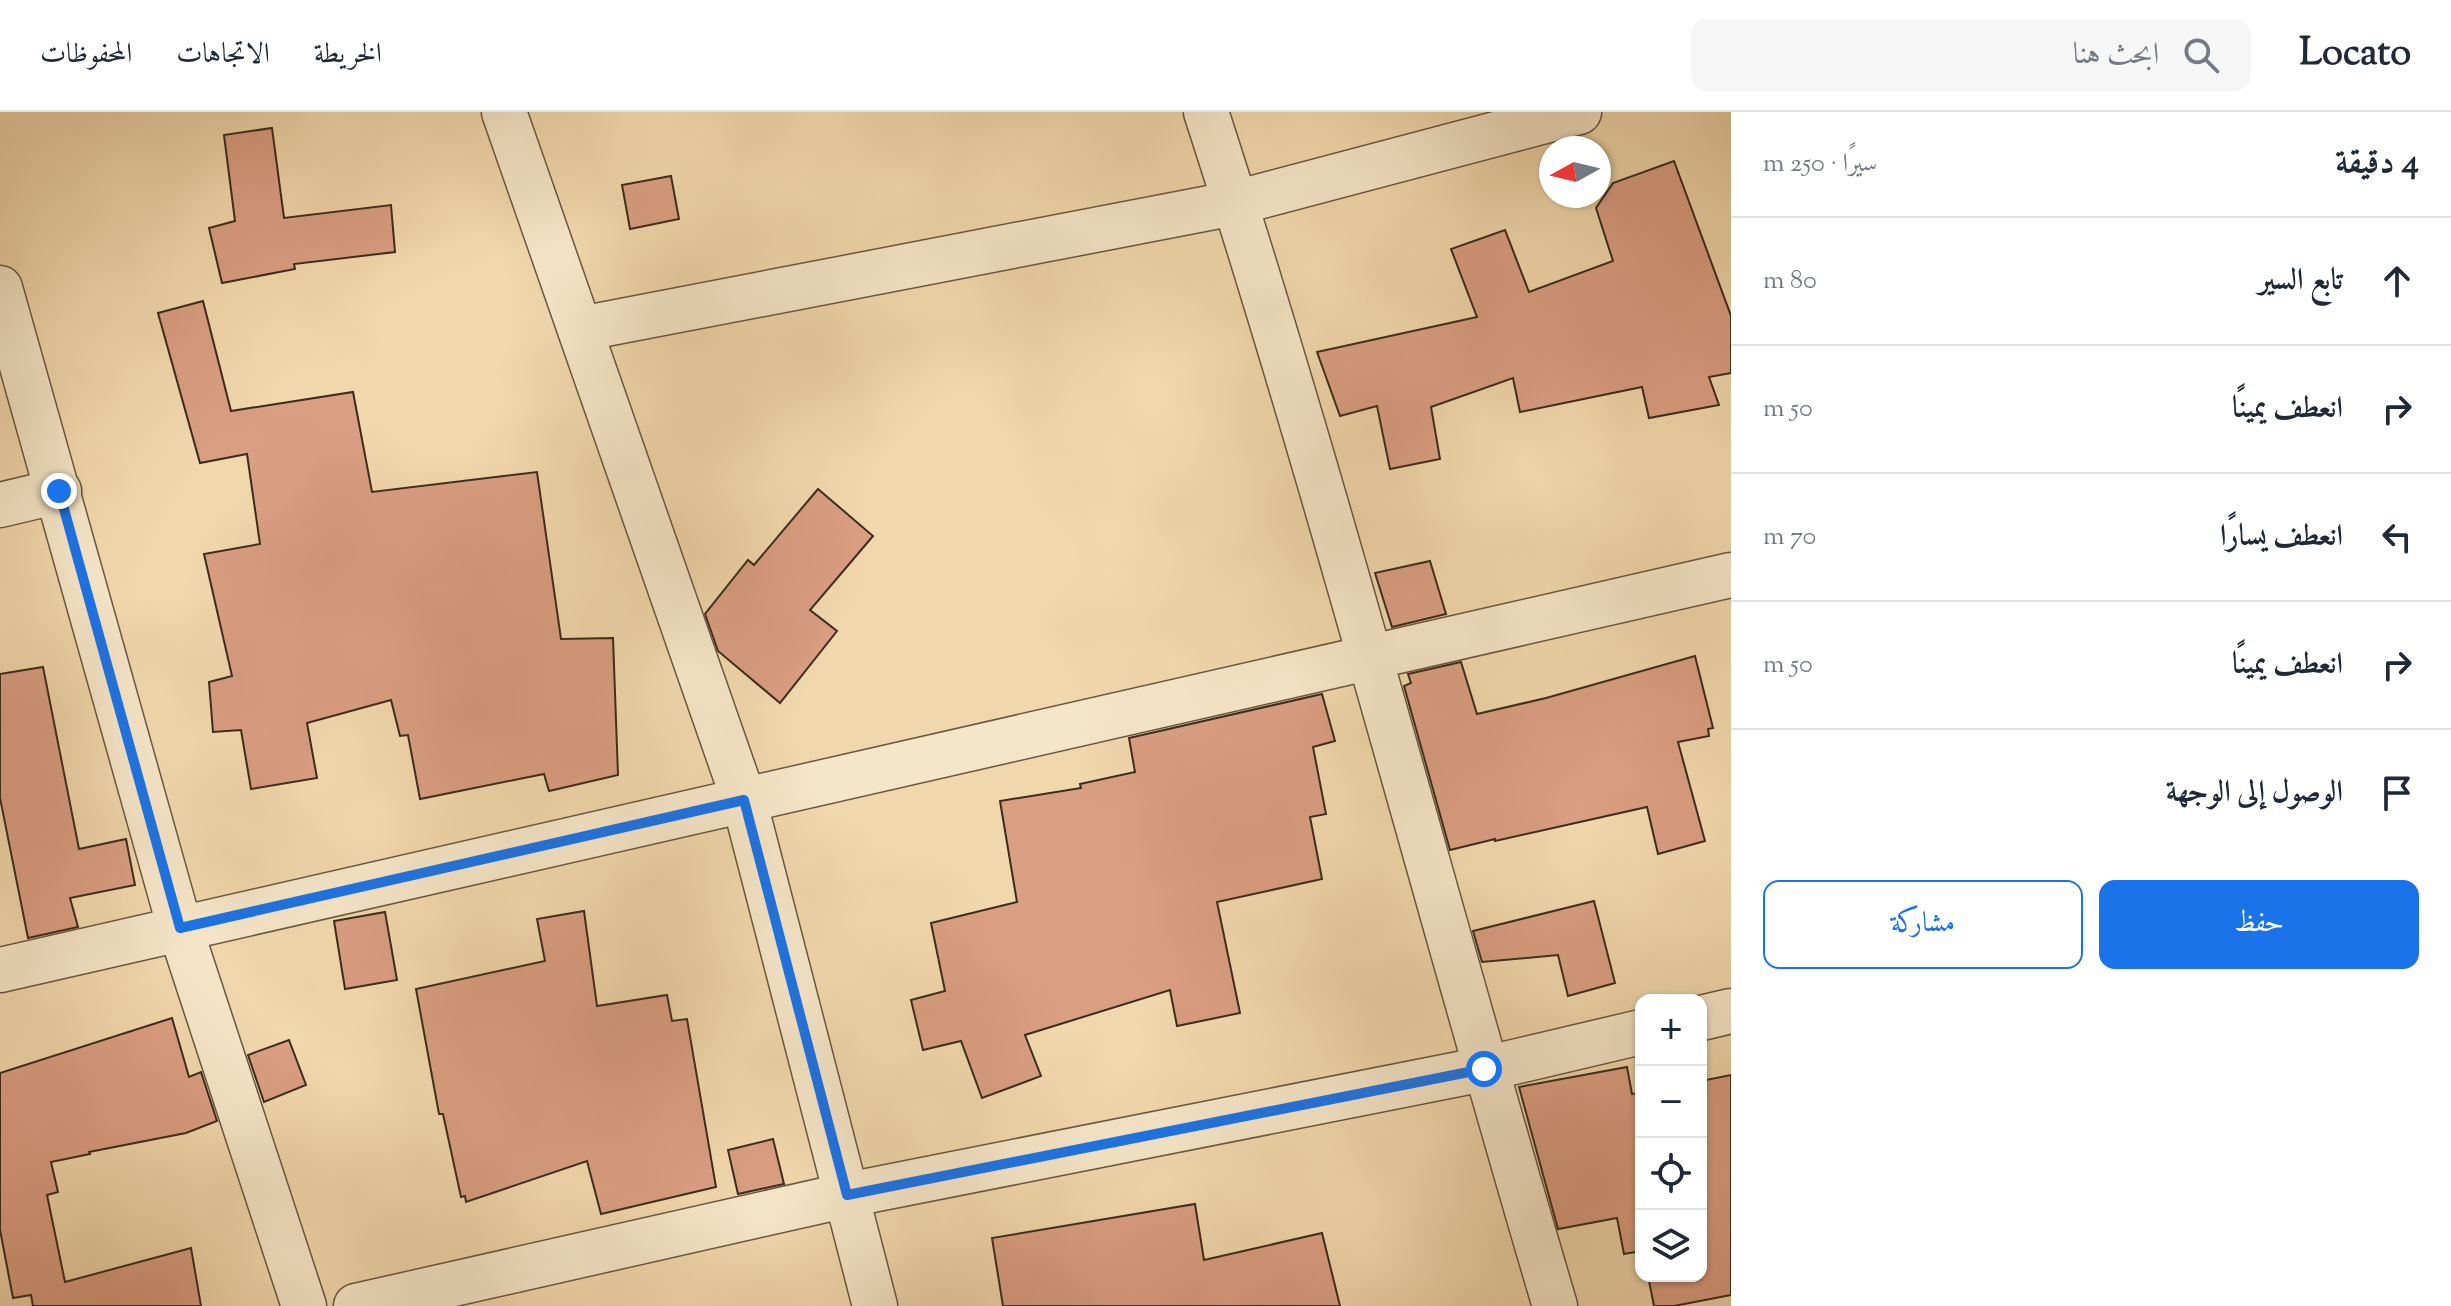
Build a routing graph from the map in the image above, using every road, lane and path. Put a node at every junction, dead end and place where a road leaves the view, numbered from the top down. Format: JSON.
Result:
{"nodes":[{"id":1,"x":504,"y":112,"type":"edge"},
{"id":2,"x":1206,"y":112,"type":"edge"},
{"id":3,"x":1579,"y":112,"type":"edge"},
{"id":4,"x":1235,"y":203,"type":"junction"},
{"id":5,"x":0,"y":288,"type":"edge"},
{"id":6,"x":580,"y":329,"type":"junction"},
{"id":7,"x":59,"y":491,"type":"junction"},
{"id":8,"x":0,"y":505,"type":"edge"},
{"id":9,"x":1731,"y":575,"type":"edge"},
{"id":10,"x":1370,"y":657,"type":"junction"},
{"id":11,"x":744,"y":800,"type":"junction"},
{"id":12,"x":180,"y":928,"type":"junction"},
{"id":13,"x":0,"y":970,"type":"edge"},
{"id":14,"x":1731,"y":1011,"type":"edge"},
{"id":15,"x":1707,"y":1017,"type":"edge"},
{"id":16,"x":1635,"y":1033,"type":"edge"},
{"id":17,"x":1484,"y":1069,"type":"junction"},
{"id":18,"x":847,"y":1195,"type":"junction"},
{"id":19,"x":304,"y":1306,"type":"edge"},
{"id":20,"x":356,"y":1306,"type":"edge"},
{"id":21,"x":875,"y":1306,"type":"edge"},
{"id":22,"x":1555,"y":1306,"type":"edge"}],
"edges":[{"from":1,"to":6,"type":"street"},
{"from":2,"to":4,"type":"street"},
{"from":3,"to":4,"type":"street"},
{"from":4,"to":6,"type":"street"},
{"from":4,"to":10,"type":"street"},
{"from":5,"to":7,"type":"street"},
{"from":6,"to":11,"type":"street"},
{"from":7,"to":8,"type":"street"},
{"from":7,"to":12,"type":"street"},
{"from":9,"to":10,"type":"street"},
{"from":10,"to":11,"type":"street"},
{"from":10,"to":17,"type":"street"},
{"from":11,"to":12,"type":"street"},
{"from":11,"to":18,"type":"street"},
{"from":12,"to":13,"type":"street"},
{"from":12,"to":19,"type":"street"},
{"from":14,"to":15,"type":"street"},
{"from":16,"to":17,"type":"street"},
{"from":17,"to":18,"type":"street"},
{"from":17,"to":22,"type":"street"},
{"from":18,"to":20,"type":"street"},
{"from":18,"to":21,"type":"street"}]}
